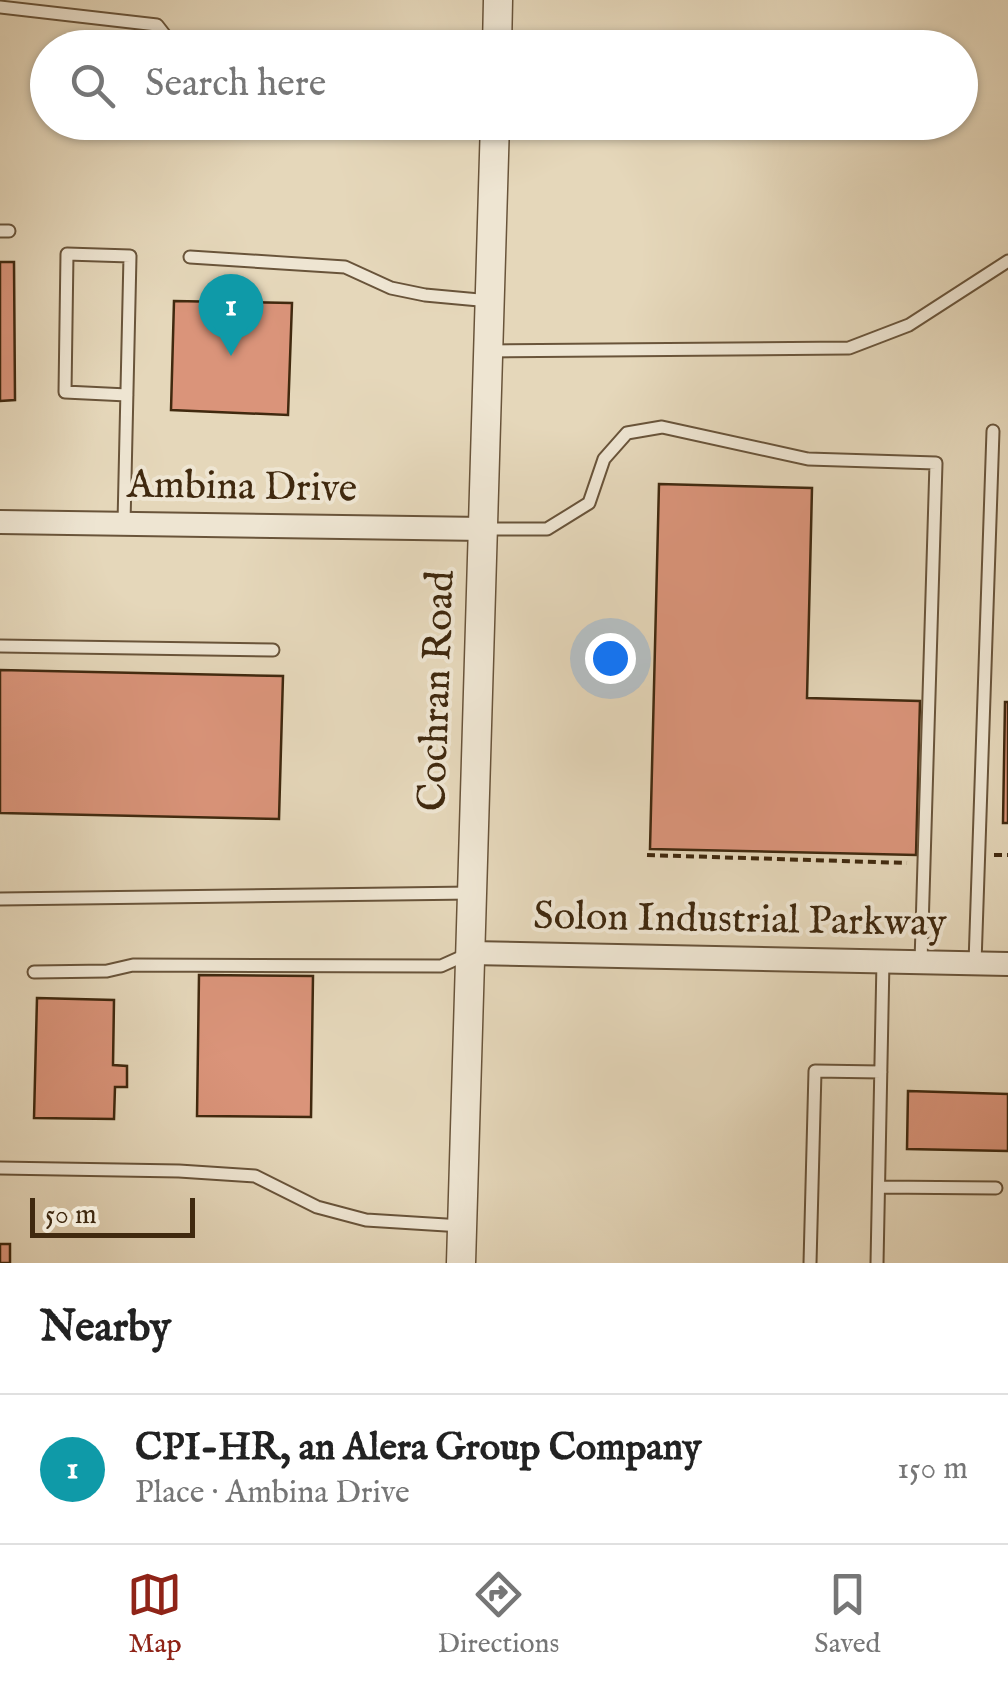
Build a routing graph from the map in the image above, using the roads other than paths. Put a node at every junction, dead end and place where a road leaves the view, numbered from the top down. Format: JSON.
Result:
{"nodes":[{"id":1,"x":498,"y":0,"type":"edge"},
{"id":2,"x":0,"y":7,"type":"edge"},
{"id":3,"x":161,"y":30,"type":"edge"},
{"id":4,"x":497,"y":30,"type":"edge"},
{"id":5,"x":494,"y":140,"type":"edge"},
{"id":6,"x":190,"y":257,"type":"dead end"},
{"id":7,"x":1008,"y":260,"type":"edge"},
{"id":8,"x":490,"y":302,"type":"junction"},
{"id":9,"x":489,"y":351,"type":"junction"},
{"id":10,"x":127,"y":395,"type":"junction"},
{"id":11,"x":994,"y":431,"type":"dead end"},
{"id":12,"x":0,"y":522,"type":"edge"},
{"id":13,"x":124,"y":524,"type":"junction"},
{"id":14,"x":484,"y":528,"type":"junction"},
{"id":15,"x":0,"y":646,"type":"edge"},
{"id":16,"x":273,"y":650,"type":"dead end"},
{"id":17,"x":472,"y":893,"type":"junction"},
{"id":18,"x":0,"y":898,"type":"edge"},
{"id":19,"x":470,"y":953,"type":"junction"},
{"id":20,"x":882,"y":961,"type":"junction"},
{"id":21,"x":920,"y":962,"type":"junction"},
{"id":22,"x":975,"y":963,"type":"junction"},
{"id":23,"x":1008,"y":964,"type":"edge"},
{"id":24,"x":34,"y":972,"type":"dead end"},
{"id":25,"x":880,"y":1072,"type":"junction"},
{"id":26,"x":0,"y":1168,"type":"edge"},
{"id":27,"x":879,"y":1188,"type":"junction"},
{"id":28,"x":996,"y":1188,"type":"dead end"},
{"id":29,"x":462,"y":1226,"type":"junction"},
{"id":30,"x":461,"y":1263,"type":"edge"},
{"id":31,"x":810,"y":1263,"type":"edge"},
{"id":32,"x":878,"y":1263,"type":"edge"}],
"edges":[{"from":1,"to":4,"type":"street"},
{"from":2,"to":3,"type":"lane"},
{"from":5,"to":8,"type":"street","name":"Cochran Road"},
{"from":6,"to":8,"type":"lane"},
{"from":7,"to":9,"type":"lane"},
{"from":8,"to":9,"type":"street","name":"Cochran Road"},
{"from":9,"to":14,"type":"street","name":"Cochran Road"},
{"from":10,"to":10,"type":"lane"},
{"from":10,"to":13,"type":"lane"},
{"from":11,"to":22,"type":"lane"},
{"from":12,"to":13,"type":"street","name":"Ambina Drive"},
{"from":13,"to":14,"type":"street","name":"Ambina Drive"},
{"from":14,"to":17,"type":"street","name":"Cochran Road"},
{"from":14,"to":21,"type":"lane"},
{"from":15,"to":16,"type":"lane"},
{"from":17,"to":18,"type":"lane"},
{"from":17,"to":19,"type":"street","name":"Cochran Road"},
{"from":19,"to":20,"type":"street","name":"Solon Industrial Parkway"},
{"from":19,"to":24,"type":"lane"},
{"from":19,"to":29,"type":"street","name":"Cochran Road"},
{"from":20,"to":21,"type":"street","name":"Solon Industrial Parkway"},
{"from":20,"to":25,"type":"lane"},
{"from":21,"to":22,"type":"street","name":"Solon Industrial Parkway"},
{"from":22,"to":23,"type":"street","name":"Solon Industrial Parkway"},
{"from":25,"to":27,"type":"lane"},
{"from":25,"to":31,"type":"lane"},
{"from":26,"to":29,"type":"lane"},
{"from":27,"to":28,"type":"lane"},
{"from":27,"to":32,"type":"lane"},
{"from":29,"to":30,"type":"street","name":"Cochran Road"}]}
